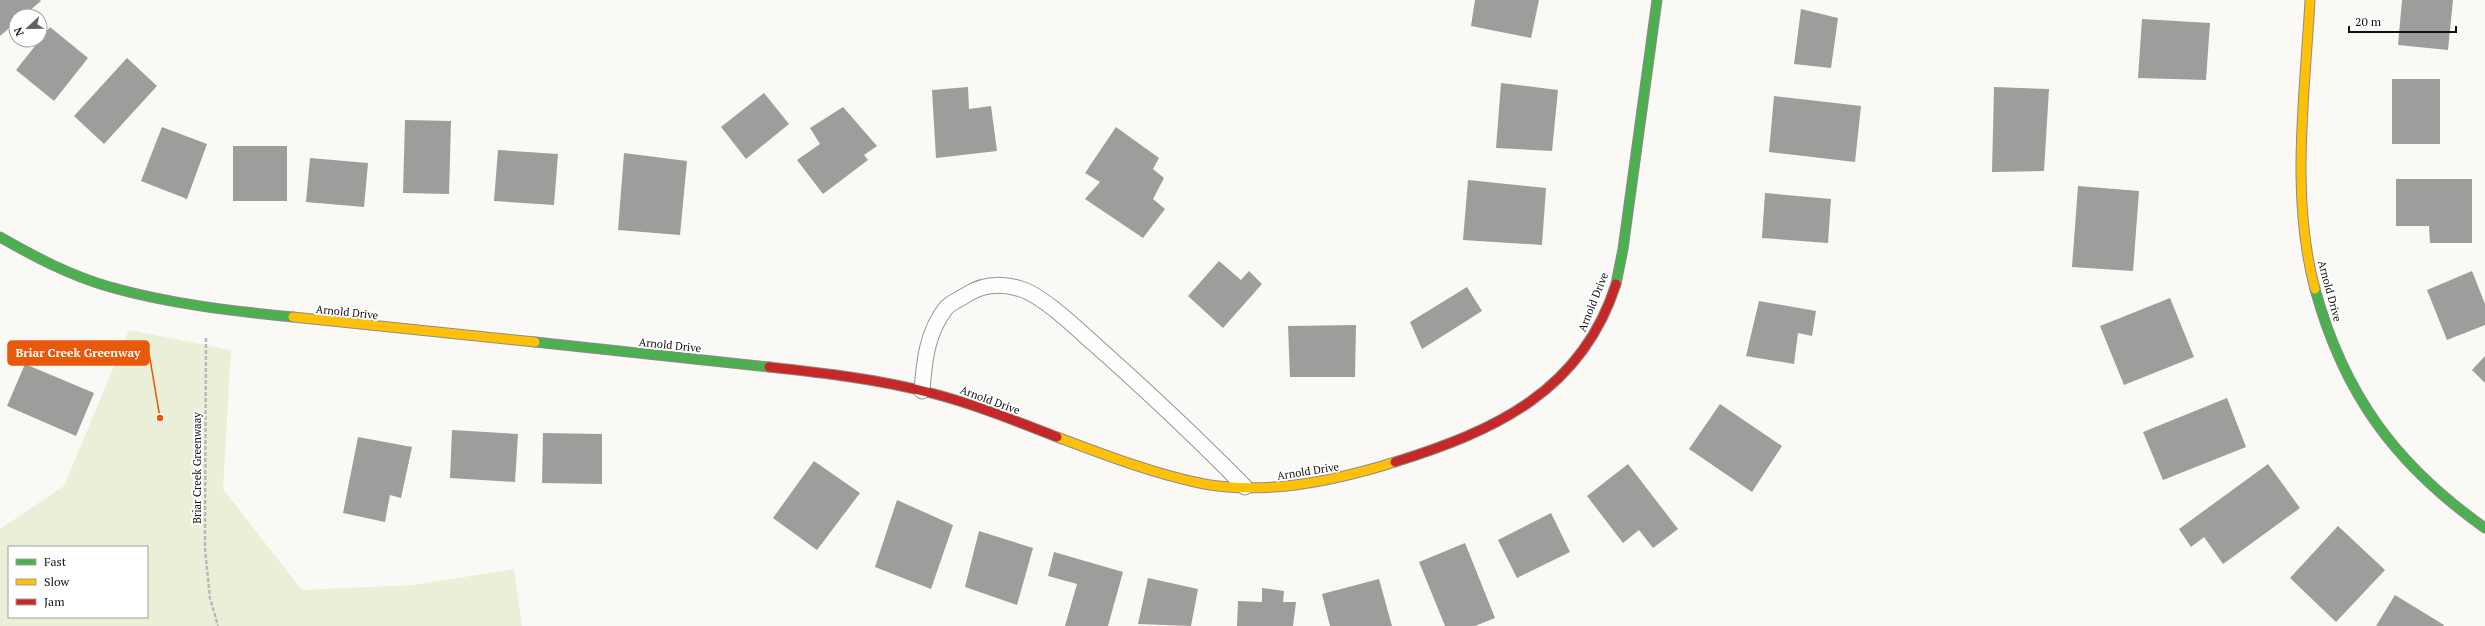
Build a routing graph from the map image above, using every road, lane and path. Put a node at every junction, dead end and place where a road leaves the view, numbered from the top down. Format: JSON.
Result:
{"nodes":[{"id":1,"x":1657,"y":0,"type":"edge"},
{"id":2,"x":2310,"y":0,"type":"edge"},
{"id":3,"x":0,"y":237,"type":"edge"},
{"id":4,"x":208,"y":308,"type":"junction"},
{"id":5,"x":922,"y":391,"type":"junction"},
{"id":6,"x":1245,"y":487,"type":"junction"},
{"id":7,"x":2485,"y":528,"type":"edge"},
{"id":8,"x":218,"y":626,"type":"edge"}],
"edges":[{"from":1,"to":6,"type":"street","name":"Arnold Drive"},
{"from":2,"to":7,"type":"street","name":"Arnold Drive"},
{"from":3,"to":4,"type":"street","name":"Arnold Drive"},
{"from":4,"to":5,"type":"street","name":"Arnold Drive"},
{"from":4,"to":8,"type":"path","name":"Briar Creek Greenwaay"},
{"from":5,"to":6,"type":"street","name":"Arnold Drive"},
{"from":5,"to":6,"type":"lane"}]}
